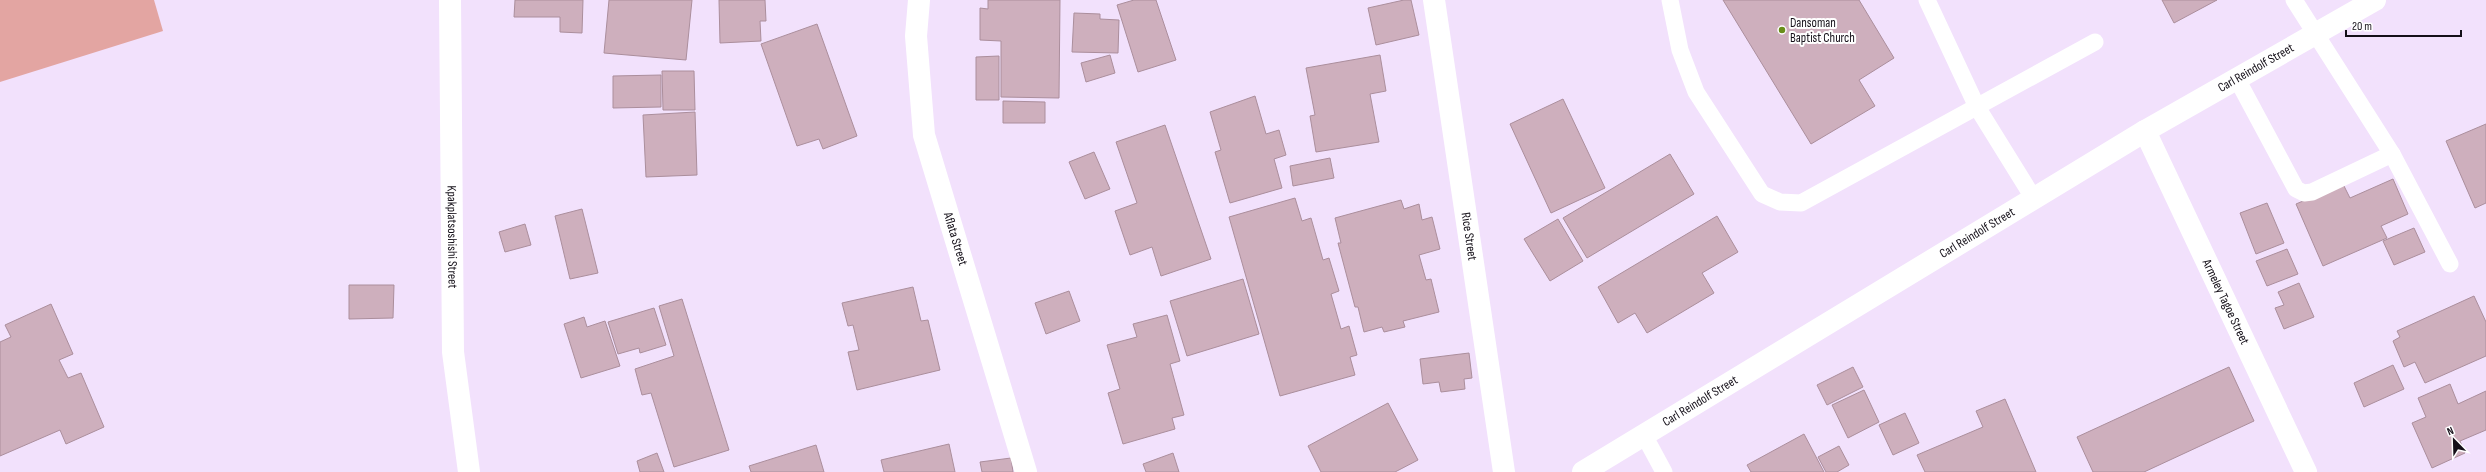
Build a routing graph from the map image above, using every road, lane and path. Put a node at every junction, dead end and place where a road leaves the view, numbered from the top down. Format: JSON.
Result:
{"nodes":[{"id":1,"x":450,"y":0,"type":"edge"},
{"id":2,"x":919,"y":0,"type":"edge"},
{"id":3,"x":1434,"y":0,"type":"edge"},
{"id":4,"x":1670,"y":0,"type":"edge"},
{"id":5,"x":1927,"y":0,"type":"edge"},
{"id":6,"x":2294,"y":0,"type":"edge"},
{"id":7,"x":2375,"y":0,"type":"edge"},
{"id":8,"x":2316,"y":34,"type":"junction"},
{"id":9,"x":2095,"y":42,"type":"dead end"},
{"id":10,"x":2237,"y":79,"type":"junction"},
{"id":11,"x":1977,"y":107,"type":"junction"},
{"id":12,"x":2145,"y":131,"type":"junction"},
{"id":13,"x":2392,"y":154,"type":"junction"},
{"id":14,"x":2034,"y":199,"type":"junction"},
{"id":15,"x":2450,"y":264,"type":"dead end"},
{"id":16,"x":1644,"y":435,"type":"junction"},
{"id":17,"x":469,"y":472,"type":"edge"},
{"id":18,"x":1026,"y":472,"type":"edge"},
{"id":19,"x":1504,"y":472,"type":"edge"},
{"id":20,"x":1583,"y":472,"type":"edge"},
{"id":21,"x":1664,"y":472,"type":"edge"},
{"id":22,"x":2306,"y":472,"type":"edge"}],
"edges":[{"from":1,"to":17,"type":"street","name":"Kpakplatsoshishi Street"},
{"from":2,"to":18,"type":"street","name":"Aflata Street"},
{"from":3,"to":19,"type":"street","name":"Rice Street"},
{"from":4,"to":11,"type":"lane"},
{"from":5,"to":11,"type":"lane"},
{"from":6,"to":8,"type":"lane"},
{"from":7,"to":8,"type":"street","name":"Carl Reindolf Street"},
{"from":8,"to":10,"type":"street","name":"Carl Reindolf Street"},
{"from":8,"to":13,"type":"lane"},
{"from":9,"to":11,"type":"lane"},
{"from":10,"to":12,"type":"street","name":"Carl Reindolf Street"},
{"from":10,"to":13,"type":"lane"},
{"from":11,"to":14,"type":"lane"},
{"from":12,"to":14,"type":"street","name":"Carl Reindolf Street"},
{"from":12,"to":22,"type":"street","name":"Armeley Tagoe Street"},
{"from":13,"to":15,"type":"lane"},
{"from":14,"to":16,"type":"street","name":"Carl Reindolf Street"},
{"from":16,"to":20,"type":"street","name":"Carl Reindolf Street"},
{"from":16,"to":21,"type":"lane"}]}
